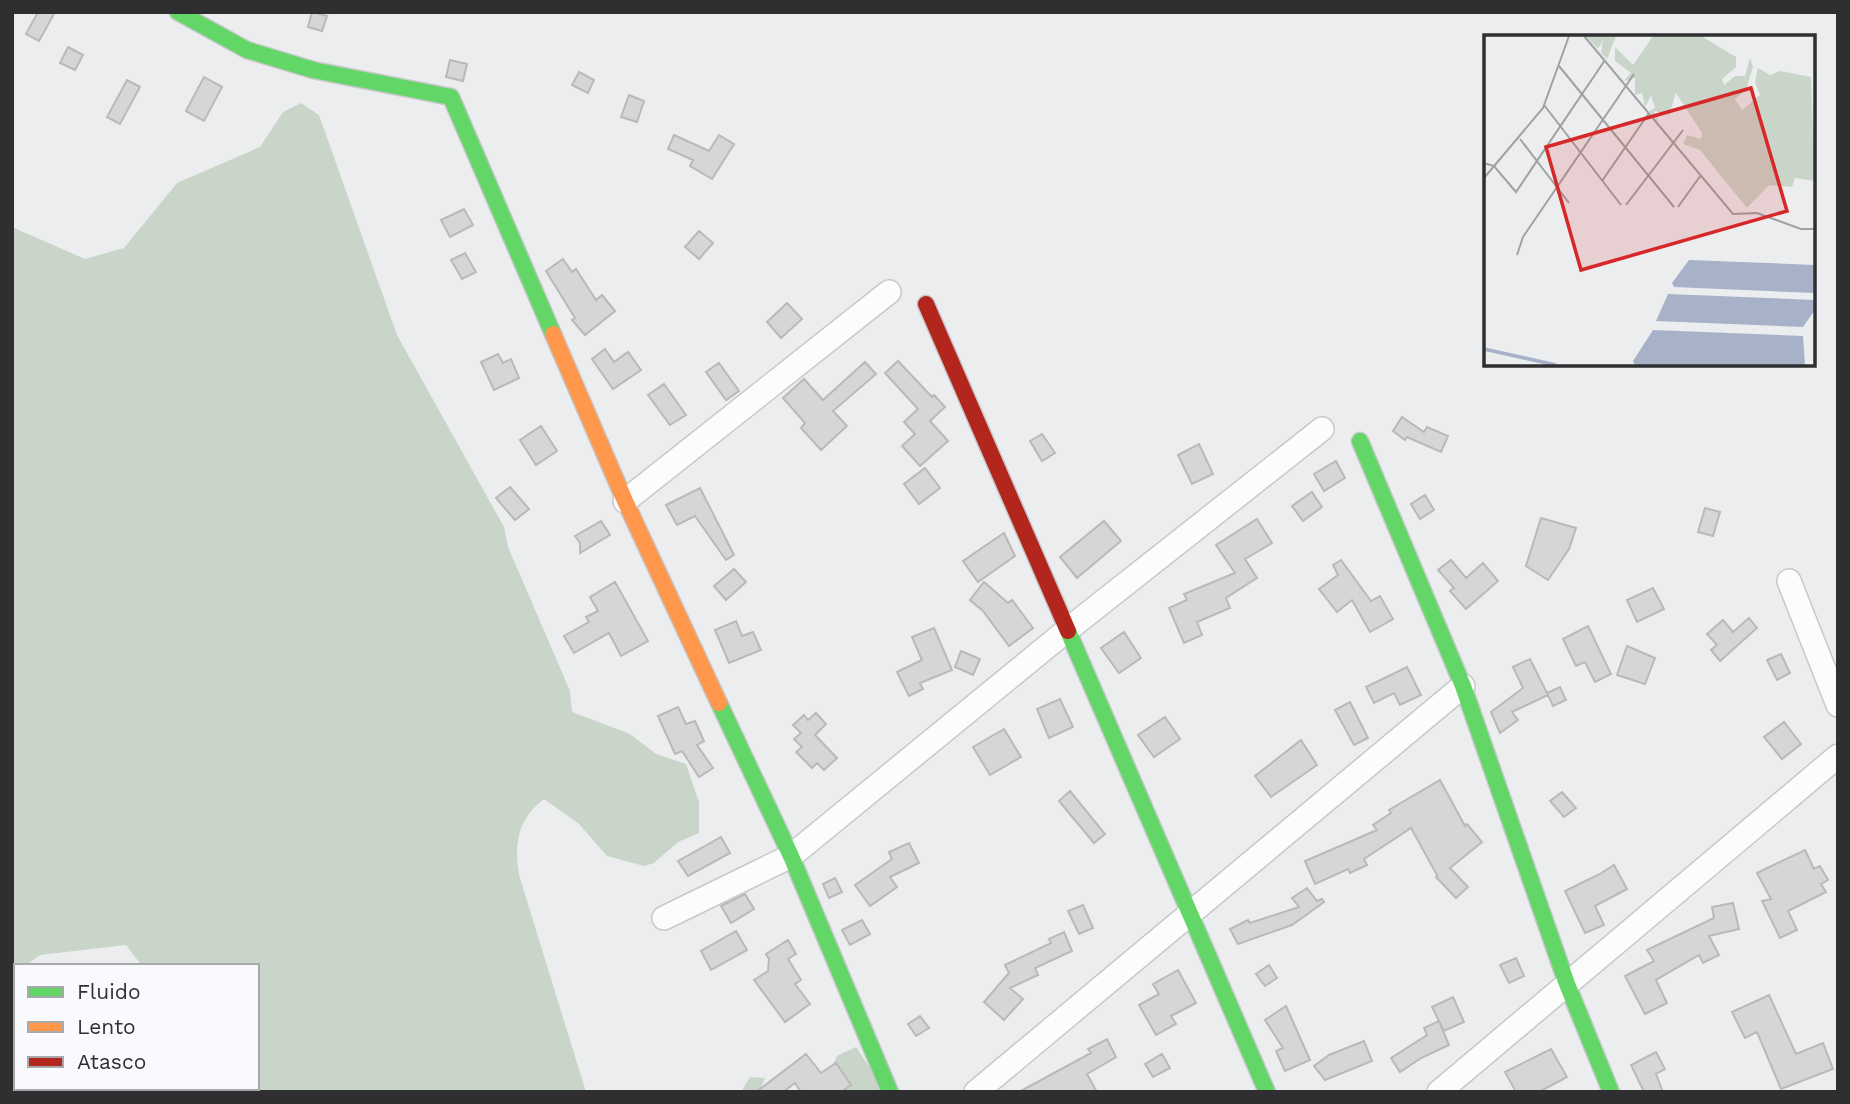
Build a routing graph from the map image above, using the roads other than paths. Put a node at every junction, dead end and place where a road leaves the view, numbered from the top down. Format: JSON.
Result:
{"nodes":[{"id":1,"x":178,"y":12,"type":"edge"},
{"id":2,"x":889,"y":292,"type":"dead end"},
{"id":3,"x":926,"y":304,"type":"dead end"},
{"id":4,"x":1322,"y":429,"type":"dead end"},
{"id":5,"x":1360,"y":441,"type":"dead end"},
{"id":6,"x":625,"y":501,"type":"junction"},
{"id":7,"x":1789,"y":581,"type":"dead end"},
{"id":8,"x":1066,"y":631,"type":"junction"},
{"id":9,"x":1463,"y":686,"type":"junction"},
{"id":10,"x":1838,"y":705,"type":"edge"},
{"id":11,"x":1838,"y":756,"type":"edge"},
{"id":12,"x":791,"y":856,"type":"junction"},
{"id":13,"x":1191,"y":913,"type":"junction"},
{"id":14,"x":664,"y":918,"type":"dead end"},
{"id":15,"x":1567,"y":984,"type":"junction"},
{"id":16,"x":890,"y":1092,"type":"edge"},
{"id":17,"x":976,"y":1092,"type":"edge"},
{"id":18,"x":1267,"y":1092,"type":"edge"},
{"id":19,"x":1439,"y":1092,"type":"edge"},
{"id":20,"x":1611,"y":1092,"type":"edge"}],
"edges":[{"from":1,"to":6,"type":"street"},
{"from":2,"to":6,"type":"street"},
{"from":3,"to":8,"type":"street"},
{"from":4,"to":8,"type":"street"},
{"from":5,"to":9,"type":"street"},
{"from":6,"to":12,"type":"street"},
{"from":7,"to":10,"type":"street"},
{"from":8,"to":12,"type":"street"},
{"from":8,"to":13,"type":"street"},
{"from":9,"to":13,"type":"street"},
{"from":9,"to":15,"type":"street"},
{"from":11,"to":15,"type":"street"},
{"from":12,"to":14,"type":"street"},
{"from":12,"to":16,"type":"street"},
{"from":13,"to":17,"type":"street"},
{"from":13,"to":18,"type":"street"},
{"from":15,"to":19,"type":"street"},
{"from":15,"to":20,"type":"street"}]}
